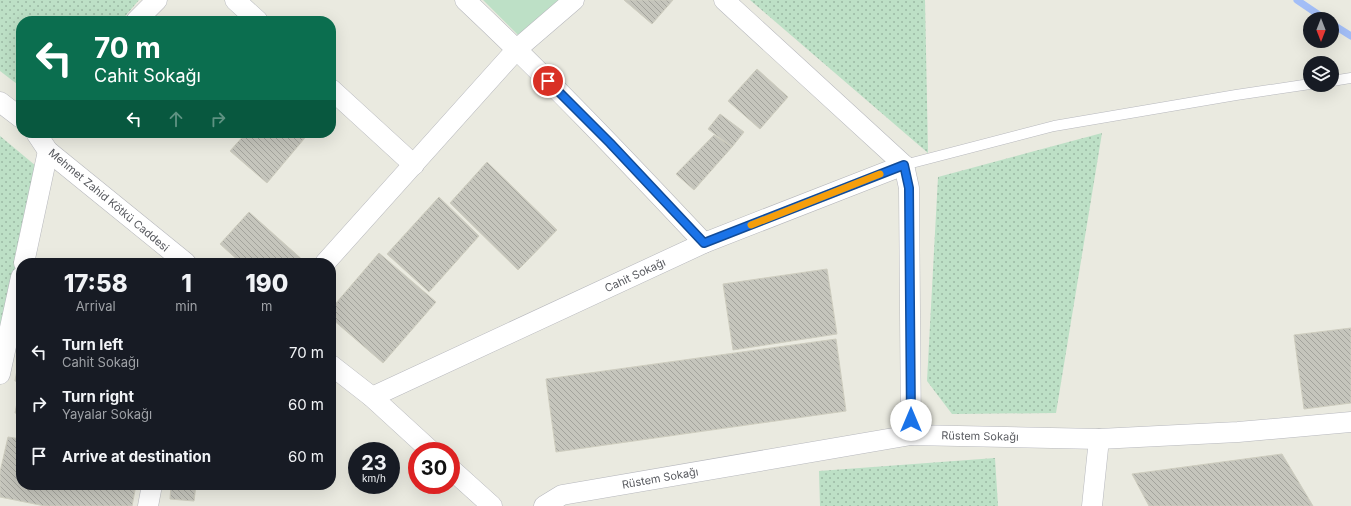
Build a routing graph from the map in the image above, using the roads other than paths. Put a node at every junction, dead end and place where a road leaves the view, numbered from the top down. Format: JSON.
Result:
{"nodes":[{"id":1,"x":157,"y":0,"type":"edge"},
{"id":2,"x":235,"y":0,"type":"edge"},
{"id":3,"x":465,"y":0,"type":"edge"},
{"id":4,"x":574,"y":0,"type":"edge"},
{"id":5,"x":724,"y":0,"type":"edge"},
{"id":6,"x":141,"y":16,"type":"edge"},
{"id":7,"x":253,"y":16,"type":"edge"},
{"id":8,"x":517,"y":49,"type":"junction"},
{"id":9,"x":1351,"y":78,"type":"edge"},
{"id":10,"x":1339,"y":80,"type":"edge"},
{"id":11,"x":1303,"y":85,"type":"edge"},
{"id":12,"x":336,"y":94,"type":"edge"},
{"id":13,"x":0,"y":102,"type":"edge"},
{"id":14,"x":16,"y":114,"type":"edge"},
{"id":15,"x":39,"y":138,"type":"edge"},
{"id":16,"x":48,"y":152,"type":"junction"},
{"id":17,"x":414,"y":165,"type":"junction"},
{"id":18,"x":904,"y":165,"type":"junction"},
{"id":19,"x":704,"y":243,"type":"junction"},
{"id":20,"x":25,"y":258,"type":"edge"},
{"id":21,"x":180,"y":258,"type":"edge"},
{"id":22,"x":330,"y":258,"type":"edge"},
{"id":23,"x":16,"y":300,"type":"edge"},
{"id":24,"x":336,"y":368,"type":"edge"},
{"id":25,"x":0,"y":374,"type":"edge"},
{"id":26,"x":372,"y":397,"type":"junction"},
{"id":27,"x":1351,"y":422,"type":"edge"},
{"id":28,"x":911,"y":435,"type":"junction"},
{"id":29,"x":1099,"y":439,"type":"junction"},
{"id":30,"x":421,"y":442,"type":"edge"},
{"id":31,"x":460,"y":477,"type":"edge"},
{"id":32,"x":151,"y":490,"type":"edge"},
{"id":33,"x":562,"y":501,"type":"edge"},
{"id":34,"x":148,"y":506,"type":"edge"},
{"id":35,"x":492,"y":506,"type":"edge"},
{"id":36,"x":544,"y":506,"type":"edge"},
{"id":37,"x":1092,"y":506,"type":"edge"}],
"edges":[{"from":1,"to":6,"type":"street"},
{"from":2,"to":7,"type":"street"},
{"from":3,"to":8,"type":"street"},
{"from":4,"to":8,"type":"street"},
{"from":5,"to":18,"type":"street"},
{"from":8,"to":17,"type":"street"},
{"from":8,"to":19,"type":"street"},
{"from":9,"to":10,"type":"lane"},
{"from":11,"to":18,"type":"lane"},
{"from":12,"to":17,"type":"street"},
{"from":13,"to":14,"type":"street"},
{"from":15,"to":16,"type":"street","name":"Mehmet Zahid Kötkü Caddesi"},
{"from":16,"to":20,"type":"street"},
{"from":16,"to":21,"type":"street","name":"Mehmet Zahid Kötkü Caddesi"},
{"from":17,"to":22,"type":"street"},
{"from":18,"to":19,"type":"street","name":"Cahit Sokağı"},
{"from":18,"to":28,"type":"street"},
{"from":19,"to":26,"type":"street","name":"Cahit Sokağı"},
{"from":23,"to":25,"type":"street"},
{"from":24,"to":26,"type":"street"},
{"from":26,"to":30,"type":"street"},
{"from":27,"to":29,"type":"street","name":"Rüstem Sokağı"},
{"from":28,"to":29,"type":"street","name":"Rüstem Sokağı"},
{"from":28,"to":33,"type":"street","name":"Rüstem Sokağı"},
{"from":29,"to":37,"type":"street"},
{"from":31,"to":35,"type":"street"},
{"from":32,"to":34,"type":"street"},
{"from":33,"to":36,"type":"street","name":"Rüstem Sokağı"}]}
